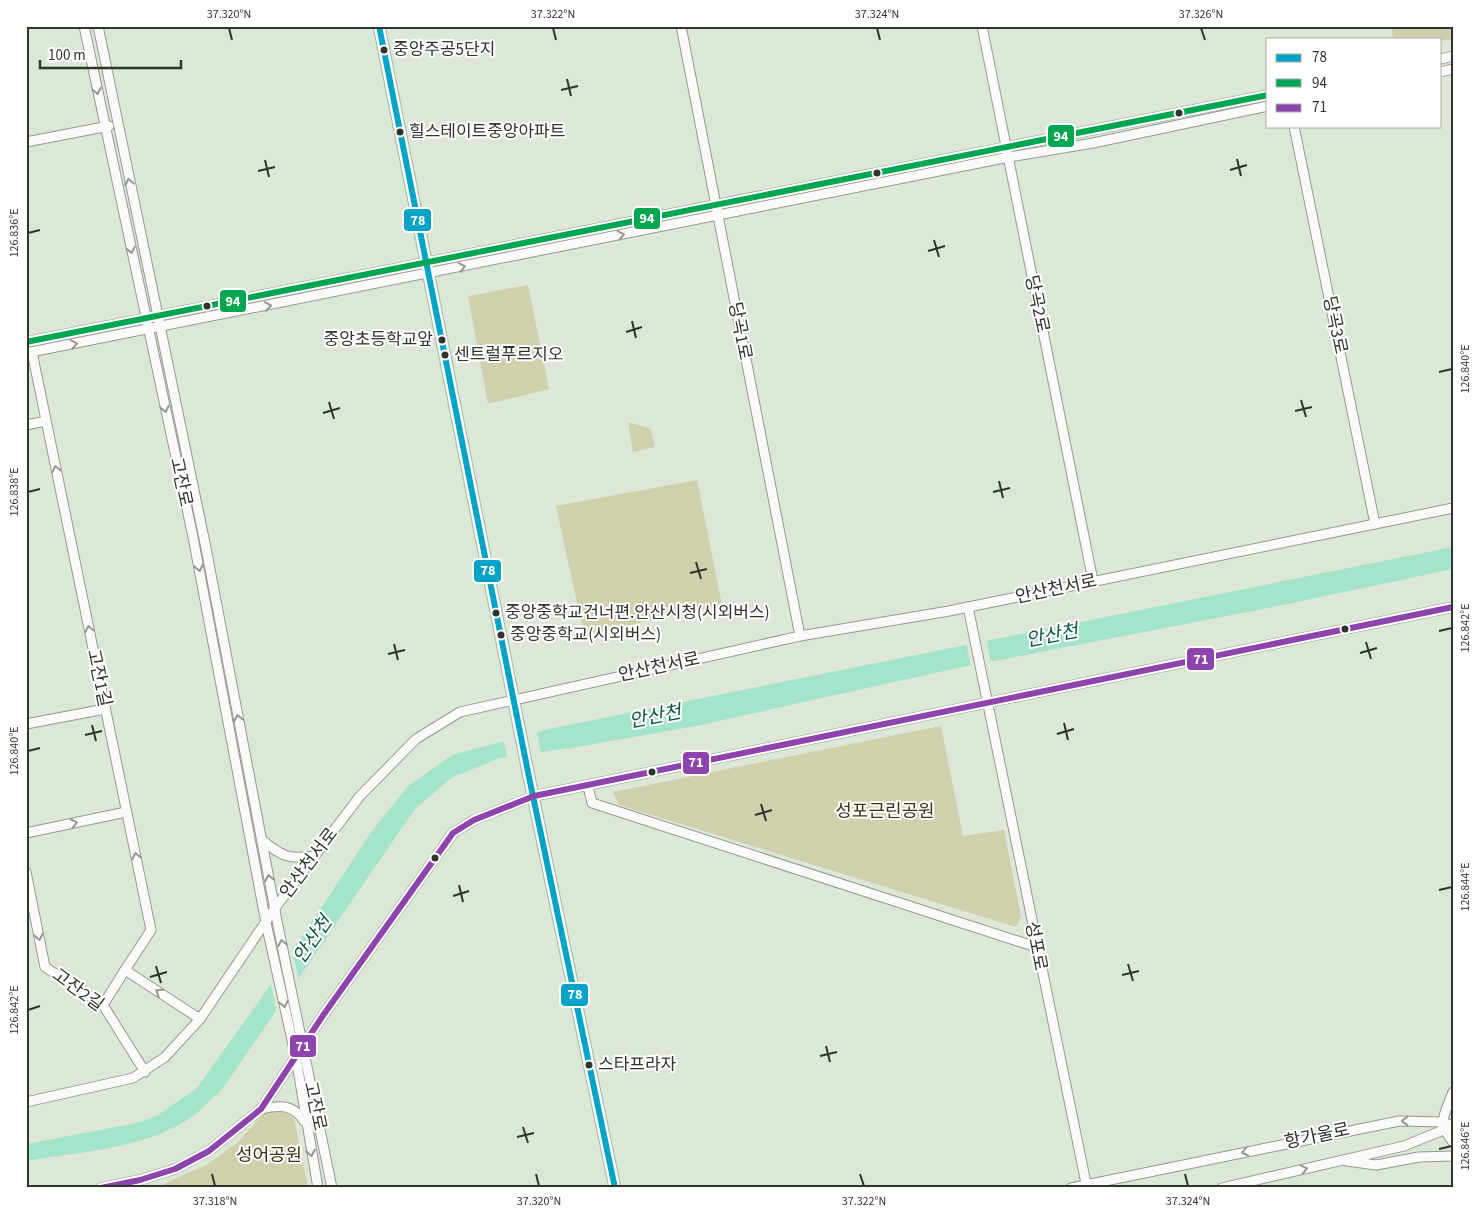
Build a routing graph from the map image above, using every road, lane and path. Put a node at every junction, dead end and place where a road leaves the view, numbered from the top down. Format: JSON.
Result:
{"nodes":[{"id":1,"x":84,"y":26,"type":"edge"},
{"id":2,"x":98,"y":26,"type":"edge"},
{"id":3,"x":379,"y":26,"type":"edge"},
{"id":4,"x":681,"y":26,"type":"edge"},
{"id":5,"x":982,"y":26,"type":"edge"},
{"id":6,"x":1266,"y":95,"type":"edge"},
{"id":7,"x":1266,"y":106,"type":"edge"},
{"id":8,"x":118,"y":124,"type":"junction"},
{"id":9,"x":104,"y":127,"type":"junction"},
{"id":10,"x":1294,"y":128,"type":"edge"},
{"id":11,"x":26,"y":142,"type":"edge"},
{"id":12,"x":1007,"y":147,"type":"junction"},
{"id":13,"x":1009,"y":157,"type":"junction"},
{"id":14,"x":716,"y":206,"type":"junction"},
{"id":15,"x":718,"y":216,"type":"junction"},
{"id":16,"x":428,"y":268,"type":"junction"},
{"id":17,"x":157,"y":316,"type":"junction"},
{"id":18,"x":145,"y":319,"type":"junction"},
{"id":19,"x":159,"y":327,"type":"junction"},
{"id":20,"x":147,"y":330,"type":"junction"},
{"id":21,"x":26,"y":342,"type":"edge"},
{"id":22,"x":29,"y":352,"type":"edge"},
{"id":23,"x":46,"y":421,"type":"junction"},
{"id":24,"x":26,"y":425,"type":"edge"},
{"id":25,"x":1453,"y":508,"type":"edge"},
{"id":26,"x":1375,"y":524,"type":"junction"},
{"id":27,"x":1093,"y":581,"type":"junction"},
{"id":28,"x":968,"y":607,"type":"junction"},
{"id":29,"x":1453,"y":607,"type":"edge"},
{"id":30,"x":800,"y":636,"type":"junction"},
{"id":31,"x":514,"y":699,"type":"junction"},
{"id":32,"x":987,"y":704,"type":"junction"},
{"id":33,"x":105,"y":709,"type":"junction"},
{"id":34,"x":26,"y":724,"type":"edge"},
{"id":35,"x":588,"y":786,"type":"junction"},
{"id":36,"x":534,"y":796,"type":"junction"},
{"id":37,"x":126,"y":812,"type":"junction"},
{"id":38,"x":26,"y":833,"type":"edge"},
{"id":39,"x":262,"y":840,"type":"junction"},
{"id":40,"x":315,"y":856,"type":"junction"},
{"id":41,"x":26,"y":872,"type":"edge"},
{"id":42,"x":275,"y":908,"type":"junction"},
{"id":43,"x":266,"y":923,"type":"junction"},
{"id":44,"x":1036,"y":947,"type":"junction"},
{"id":45,"x":125,"y":970,"type":"junction"},
{"id":46,"x":103,"y":1005,"type":"junction"},
{"id":47,"x":200,"y":1019,"type":"junction"},
{"id":48,"x":303,"y":1046,"type":"junction"},
{"id":49,"x":296,"y":1058,"type":"junction"},
{"id":50,"x":145,"y":1072,"type":"junction"},
{"id":51,"x":1453,"y":1092,"type":"edge"},
{"id":52,"x":26,"y":1102,"type":"edge"},
{"id":53,"x":261,"y":1109,"type":"junction"},
{"id":54,"x":306,"y":1123,"type":"junction"},
{"id":55,"x":1443,"y":1126,"type":"junction"},
{"id":56,"x":1453,"y":1126,"type":"edge"},
{"id":57,"x":1453,"y":1142,"type":"edge"},
{"id":58,"x":1453,"y":1156,"type":"edge"},
{"id":59,"x":1345,"y":1160,"type":"junction"},
{"id":60,"x":1087,"y":1186,"type":"edge"},
{"id":61,"x":101,"y":1188,"type":"edge"},
{"id":62,"x":318,"y":1188,"type":"edge"},
{"id":63,"x":332,"y":1188,"type":"edge"},
{"id":64,"x":615,"y":1188,"type":"edge"},
{"id":65,"x":1071,"y":1188,"type":"edge"},
{"id":66,"x":1222,"y":1188,"type":"edge"}],
"edges":[{"from":1,"to":9,"type":"street","name":"고잔로","one_way":true},
{"from":2,"to":8,"type":"street","name":"고잔로"},
{"from":3,"to":16,"type":"main road"},
{"from":4,"to":14,"type":"street","name":"당곡1로"},
{"from":5,"to":12,"type":"street","name":"당곡2로"},
{"from":6,"to":12,"type":"street"},
{"from":7,"to":13,"type":"street"},
{"from":8,"to":9,"type":"street"},
{"from":17,"to":8,"type":"street","name":"고잔로","one_way":true},
{"from":9,"to":11,"type":"street"},
{"from":9,"to":18,"type":"street","name":"고잔로","one_way":true},
{"from":10,"to":26,"type":"street","name":"당곡3로"},
{"from":12,"to":13,"type":"street","name":"당곡2로"},
{"from":12,"to":14,"type":"street"},
{"from":13,"to":15,"type":"street"},
{"from":13,"to":27,"type":"street","name":"당곡2로"},
{"from":14,"to":15,"type":"street","name":"당곡1로"},
{"from":14,"to":16,"type":"street"},
{"from":16,"to":15,"type":"street","one_way":true},
{"from":15,"to":30,"type":"street","name":"당곡1로"},
{"from":16,"to":17,"type":"street"},
{"from":19,"to":16,"type":"street","one_way":true},
{"from":16,"to":31,"type":"main road"},
{"from":17,"to":18,"type":"street"},
{"from":17,"to":19,"type":"street","name":"고잔로"},
{"from":18,"to":20,"type":"street","name":"고잔로"},
{"from":18,"to":21,"type":"street"},
{"from":19,"to":20,"type":"street"},
{"from":39,"to":19,"type":"street","name":"고잔로","one_way":true},
{"from":22,"to":20,"type":"street","one_way":true},
{"from":20,"to":43,"type":"street","name":"고잔로","one_way":true},
{"from":22,"to":23,"type":"street","name":"고잔1길"},
{"from":23,"to":24,"type":"street"},
{"from":33,"to":23,"type":"street","name":"고잔1길","one_way":true},
{"from":25,"to":26,"type":"street","name":"안산천서로"},
{"from":26,"to":27,"type":"street","name":"안산천서로"},
{"from":27,"to":28,"type":"street","name":"안산천서로"},
{"from":28,"to":30,"type":"street","name":"안산천서로"},
{"from":28,"to":32,"type":"street","name":"성포로"},
{"from":29,"to":32,"type":"street"},
{"from":30,"to":31,"type":"street","name":"안산천서로"},
{"from":31,"to":36,"type":"main road"},
{"from":31,"to":40,"type":"street","name":"안산천서로"},
{"from":32,"to":35,"type":"street"},
{"from":32,"to":44,"type":"street","name":"성포로"},
{"from":33,"to":34,"type":"street"},
{"from":33,"to":37,"type":"street","name":"고잔1길"},
{"from":35,"to":36,"type":"street"},
{"from":35,"to":44,"type":"street"},
{"from":36,"to":48,"type":"street"},
{"from":36,"to":64,"type":"main road"},
{"from":38,"to":37,"type":"street","one_way":true},
{"from":45,"to":37,"type":"street","name":"고잔1길","one_way":true},
{"from":39,"to":40,"type":"street"},
{"from":42,"to":39,"type":"street","name":"고잔로","one_way":true},
{"from":40,"to":42,"type":"street","name":"안산천서로"},
{"from":41,"to":46,"type":"street","name":"고잔2길","one_way":true},
{"from":42,"to":43,"type":"street","name":"안산천서로"},
{"from":48,"to":42,"type":"street","name":"고잔로","one_way":true},
{"from":43,"to":47,"type":"street","name":"안산천서로"},
{"from":43,"to":49,"type":"street","name":"고잔로","one_way":true},
{"from":44,"to":60,"type":"street","name":"성포로"},
{"from":45,"to":46,"type":"street","name":"고잔1길"},
{"from":47,"to":45,"type":"street","one_way":true},
{"from":46,"to":50,"type":"street","name":"고잔2길"},
{"from":47,"to":50,"type":"street","name":"안산천서로"},
{"from":48,"to":49,"type":"street"},
{"from":48,"to":63,"type":"street","name":"고잔로"},
{"from":49,"to":53,"type":"street"},
{"from":49,"to":54,"type":"street","name":"고잔로"},
{"from":50,"to":52,"type":"street","name":"안산천서로"},
{"from":51,"to":55,"type":"street"},
{"from":53,"to":54,"type":"street"},
{"from":53,"to":61,"type":"street"},
{"from":54,"to":62,"type":"street","name":"고잔로","one_way":true},
{"from":55,"to":56,"type":"street","name":"항가울로"},
{"from":55,"to":57,"type":"street"},
{"from":55,"to":59,"type":"street","name":"항가울로"},
{"from":55,"to":60,"type":"street","name":"항가울로","one_way":true},
{"from":58,"to":59,"type":"street","name":"항가울로"},
{"from":66,"to":59,"type":"street","name":"항가울로","one_way":true},
{"from":60,"to":65,"type":"street","name":"항가울로"}]}
